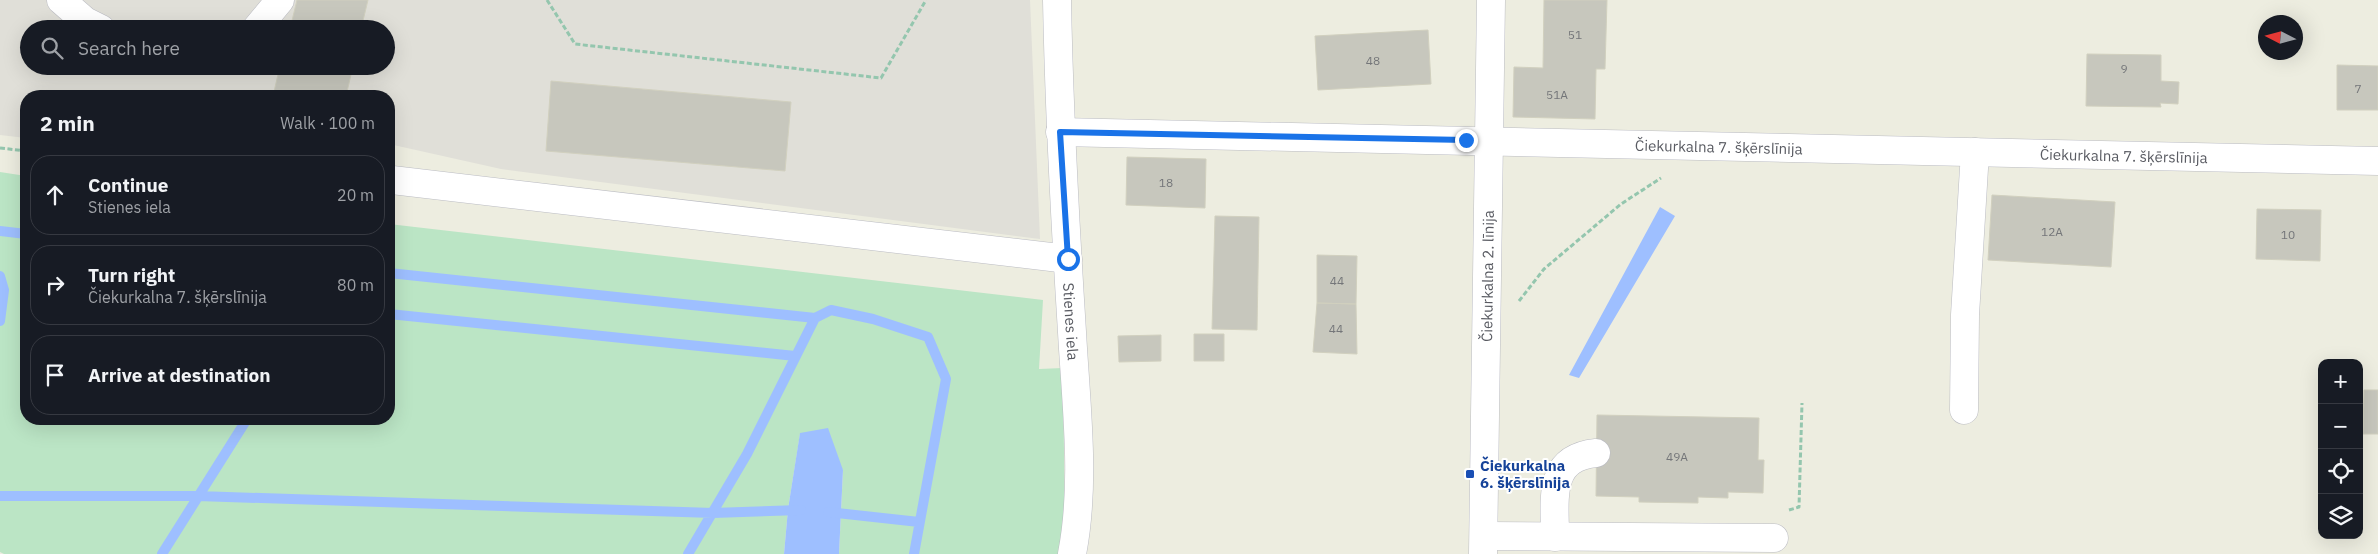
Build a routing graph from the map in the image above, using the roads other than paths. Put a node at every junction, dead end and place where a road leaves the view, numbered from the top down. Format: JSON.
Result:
{"nodes":[{"id":1,"x":61,"y":0,"type":"edge"},
{"id":2,"x":280,"y":0,"type":"edge"},
{"id":3,"x":1057,"y":0,"type":"edge"},
{"id":4,"x":1491,"y":0,"type":"edge"},
{"id":5,"x":84,"y":20,"type":"edge"},
{"id":6,"x":263,"y":20,"type":"edge"},
{"id":7,"x":1060,"y":132,"type":"junction"},
{"id":8,"x":1488,"y":141,"type":"junction"},
{"id":9,"x":1975,"y":152,"type":"junction"},
{"id":10,"x":2378,"y":161,"type":"edge"},
{"id":11,"x":395,"y":180,"type":"edge"},
{"id":12,"x":1068,"y":259,"type":"junction"},
{"id":13,"x":1964,"y":410,"type":"dead end"},
{"id":14,"x":1596,"y":453,"type":"dead end"},
{"id":15,"x":1555,"y":537,"type":"junction"},
{"id":16,"x":1774,"y":538,"type":"road end"},
{"id":17,"x":1484,"y":545,"type":"edge"},
{"id":18,"x":1072,"y":554,"type":"edge"}],
"edges":[{"from":1,"to":5,"type":"street"},
{"from":2,"to":6,"type":"street"},
{"from":3,"to":7,"type":"street","name":"Stienes iela"},
{"from":4,"to":8,"type":"street","name":"Čiekurkalna 2. līnija"},
{"from":7,"to":8,"type":"street","name":"Čiekurkalna 7. šķērslīnija"},
{"from":7,"to":12,"type":"street","name":"Stienes iela"},
{"from":8,"to":9,"type":"street","name":"Čiekurkalna 7. šķērslīnija"},
{"from":8,"to":17,"type":"street","name":"Čiekurkalna 2. līnija"},
{"from":9,"to":10,"type":"street","name":"Čiekurkalna 7. šķērslīnija"},
{"from":9,"to":13,"type":"street"},
{"from":11,"to":12,"type":"street"},
{"from":12,"to":18,"type":"street","name":"Stienes iela"},
{"from":14,"to":15,"type":"street"},
{"from":15,"to":16,"type":"street"},
{"from":15,"to":17,"type":"street"}]}
